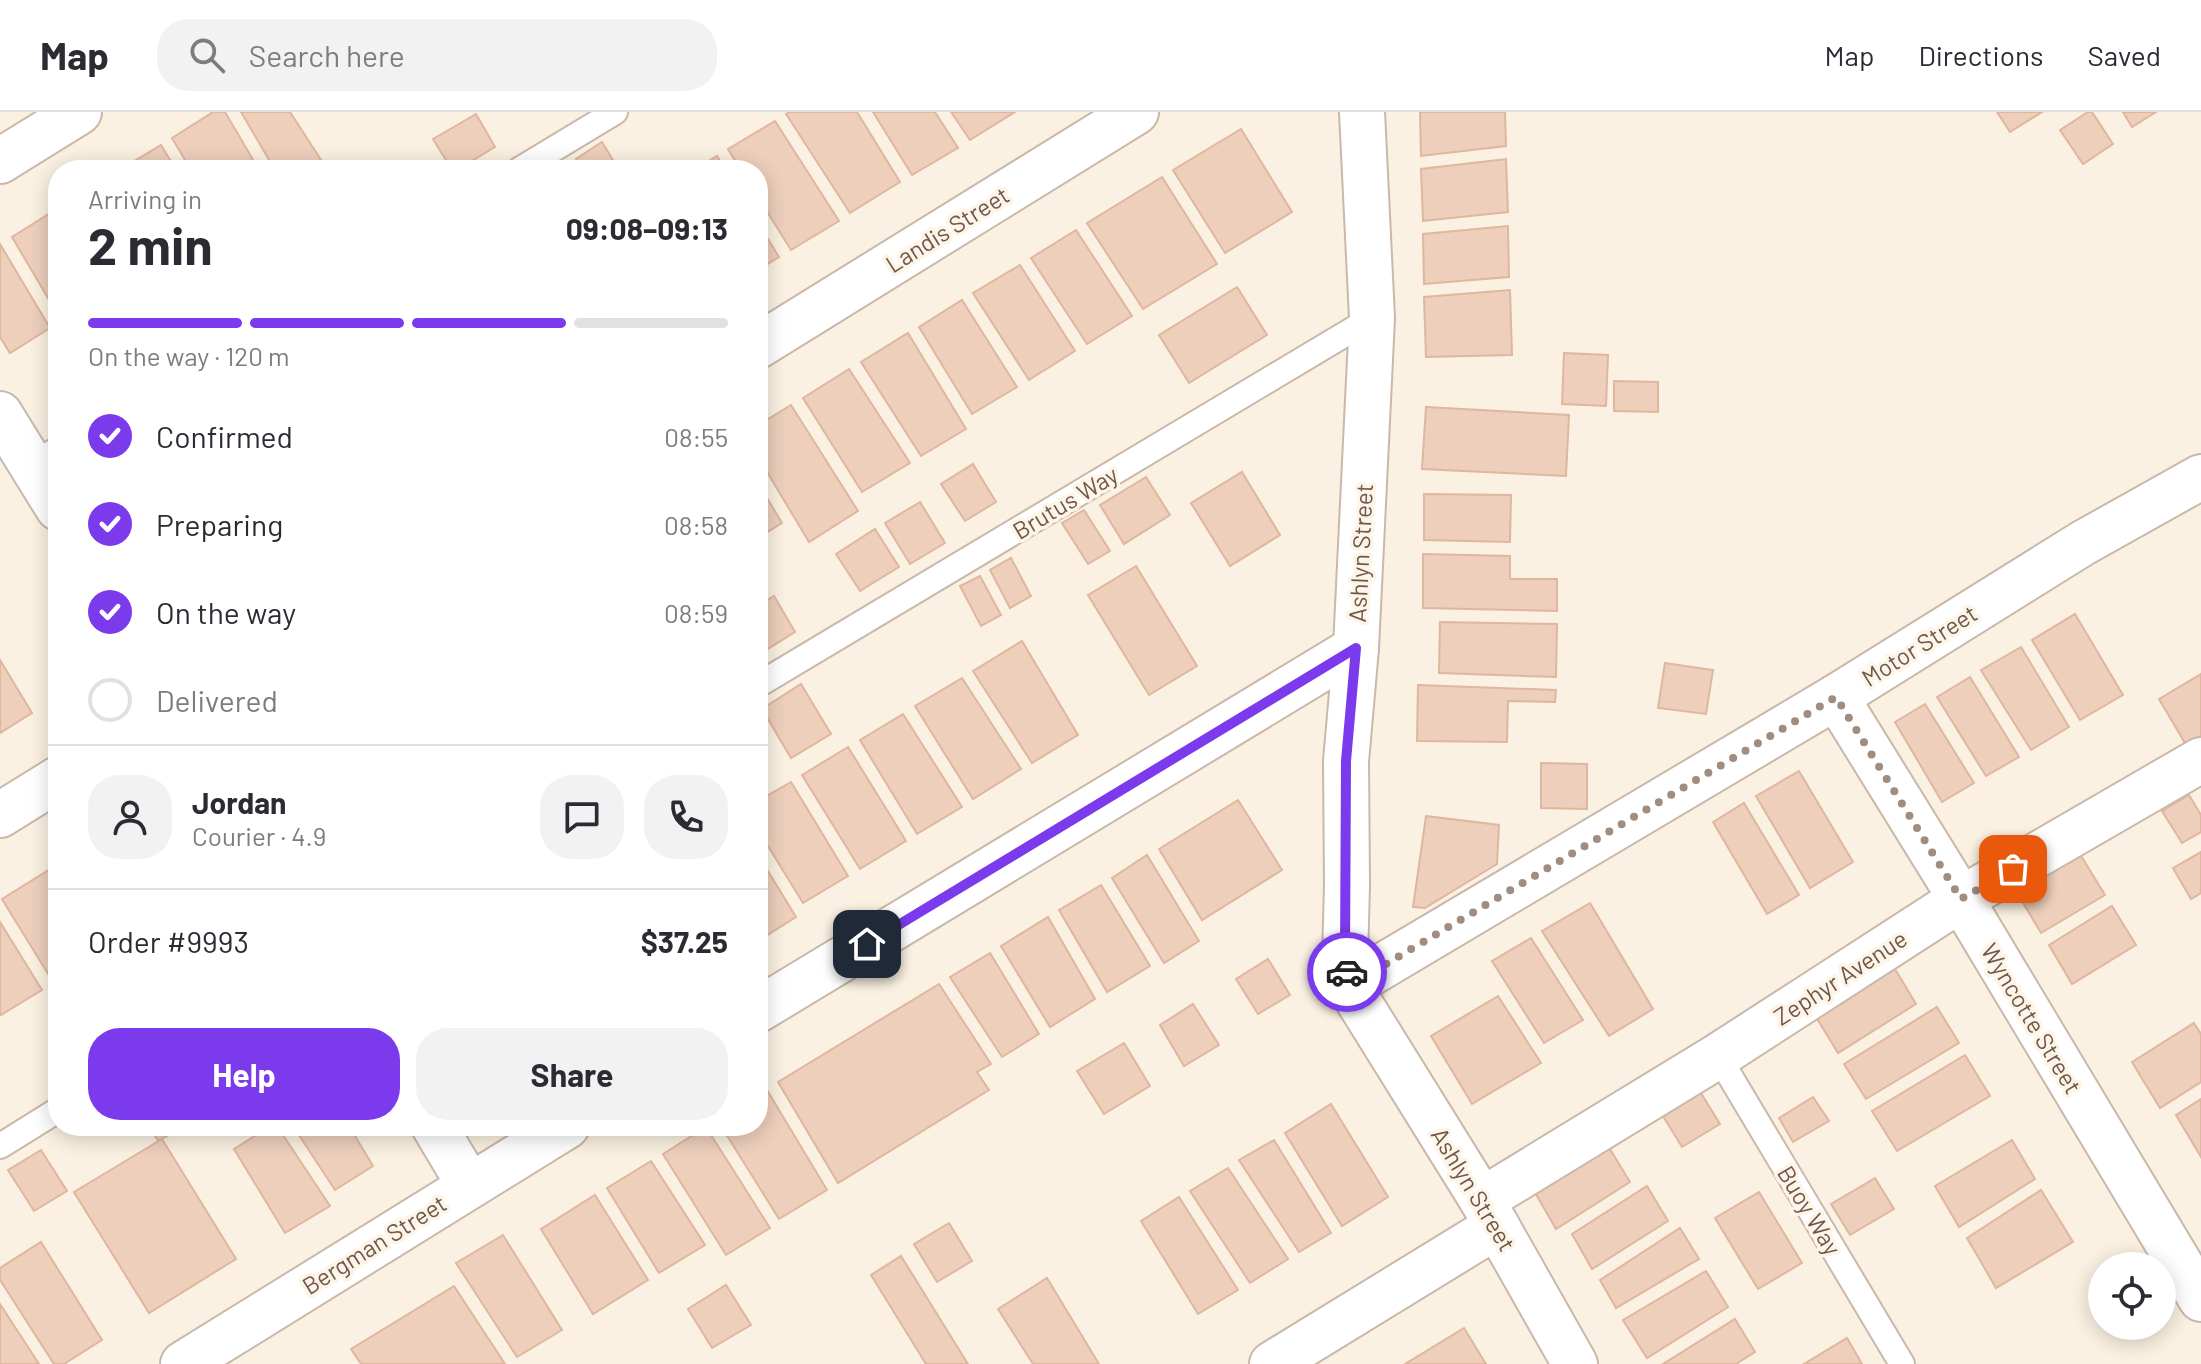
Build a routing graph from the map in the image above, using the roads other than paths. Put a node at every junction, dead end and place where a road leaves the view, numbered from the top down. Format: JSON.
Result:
{"nodes":[{"id":1,"x":79,"y":112,"type":"edge"},
{"id":2,"x":615,"y":112,"type":"edge"},
{"id":3,"x":1136,"y":112,"type":"edge"},
{"id":4,"x":1362,"y":112,"type":"edge"},
{"id":5,"x":536,"y":160,"type":"edge"},
{"id":6,"x":0,"y":161,"type":"edge"},
{"id":7,"x":1372,"y":318,"type":"junction"},
{"id":8,"x":768,"y":340,"type":"edge"},
{"id":9,"x":0,"y":414,"type":"edge"},
{"id":10,"x":45,"y":457,"type":"edge"},
{"id":11,"x":2201,"y":477,"type":"edge"},
{"id":12,"x":1356,"y":648,"type":"junction"},
{"id":13,"x":768,"y":679,"type":"edge"},
{"id":14,"x":1836,"y":697,"type":"junction"},
{"id":15,"x":2200,"y":763,"type":"edge"},
{"id":16,"x":48,"y":785,"type":"edge"},
{"id":17,"x":0,"y":815,"type":"edge"},
{"id":18,"x":1961,"y":899,"type":"junction"},
{"id":19,"x":1349,"y":986,"type":"junction"},
{"id":20,"x":768,"y":1004,"type":"edge"},
{"id":21,"x":1718,"y":1056,"type":"junction"},
{"id":22,"x":48,"y":1116,"type":"edge"},
{"id":23,"x":440,"y":1136,"type":"edge"},
{"id":24,"x":550,"y":1136,"type":"edge"},
{"id":25,"x":0,"y":1146,"type":"edge"},
{"id":26,"x":469,"y":1185,"type":"junction"},
{"id":27,"x":1490,"y":1213,"type":"junction"},
{"id":28,"x":2201,"y":1299,"type":"edge"},
{"id":29,"x":183,"y":1364,"type":"edge"},
{"id":30,"x":1272,"y":1364,"type":"edge"},
{"id":31,"x":1575,"y":1364,"type":"edge"},
{"id":32,"x":1902,"y":1364,"type":"edge"}],
"edges":[{"from":1,"to":6,"type":"street"},
{"from":2,"to":5,"type":"lane"},
{"from":3,"to":8,"type":"street","name":"Landis Street"},
{"from":4,"to":7,"type":"street","name":"Ashlyn Street"},
{"from":7,"to":12,"type":"street","name":"Ashlyn Street"},
{"from":7,"to":13,"type":"lane","name":"Brutus Way"},
{"from":9,"to":10,"type":"street"},
{"from":11,"to":14,"type":"street","name":"Motor Street"},
{"from":12,"to":19,"type":"street","name":"Ashlyn Street"},
{"from":12,"to":20,"type":"street"},
{"from":14,"to":18,"type":"street","name":"Wyncotte Street"},
{"from":14,"to":19,"type":"street","name":"Motor Street"},
{"from":15,"to":18,"type":"street","name":"Zephyr Avenue"},
{"from":16,"to":17,"type":"street"},
{"from":18,"to":21,"type":"street","name":"Zephyr Avenue"},
{"from":18,"to":28,"type":"street","name":"Wyncotte Street"},
{"from":19,"to":27,"type":"street","name":"Ashlyn Street"},
{"from":21,"to":27,"type":"street","name":"Zephyr Avenue"},
{"from":21,"to":32,"type":"lane","name":"Buoy Way"},
{"from":22,"to":25,"type":"lane"},
{"from":23,"to":26,"type":"street"},
{"from":24,"to":26,"type":"street","name":"Bergman Street"},
{"from":26,"to":29,"type":"street","name":"Bergman Street"},
{"from":27,"to":30,"type":"street","name":"Zephyr Avenue"},
{"from":27,"to":31,"type":"street","name":"Ashlyn Street"}]}
